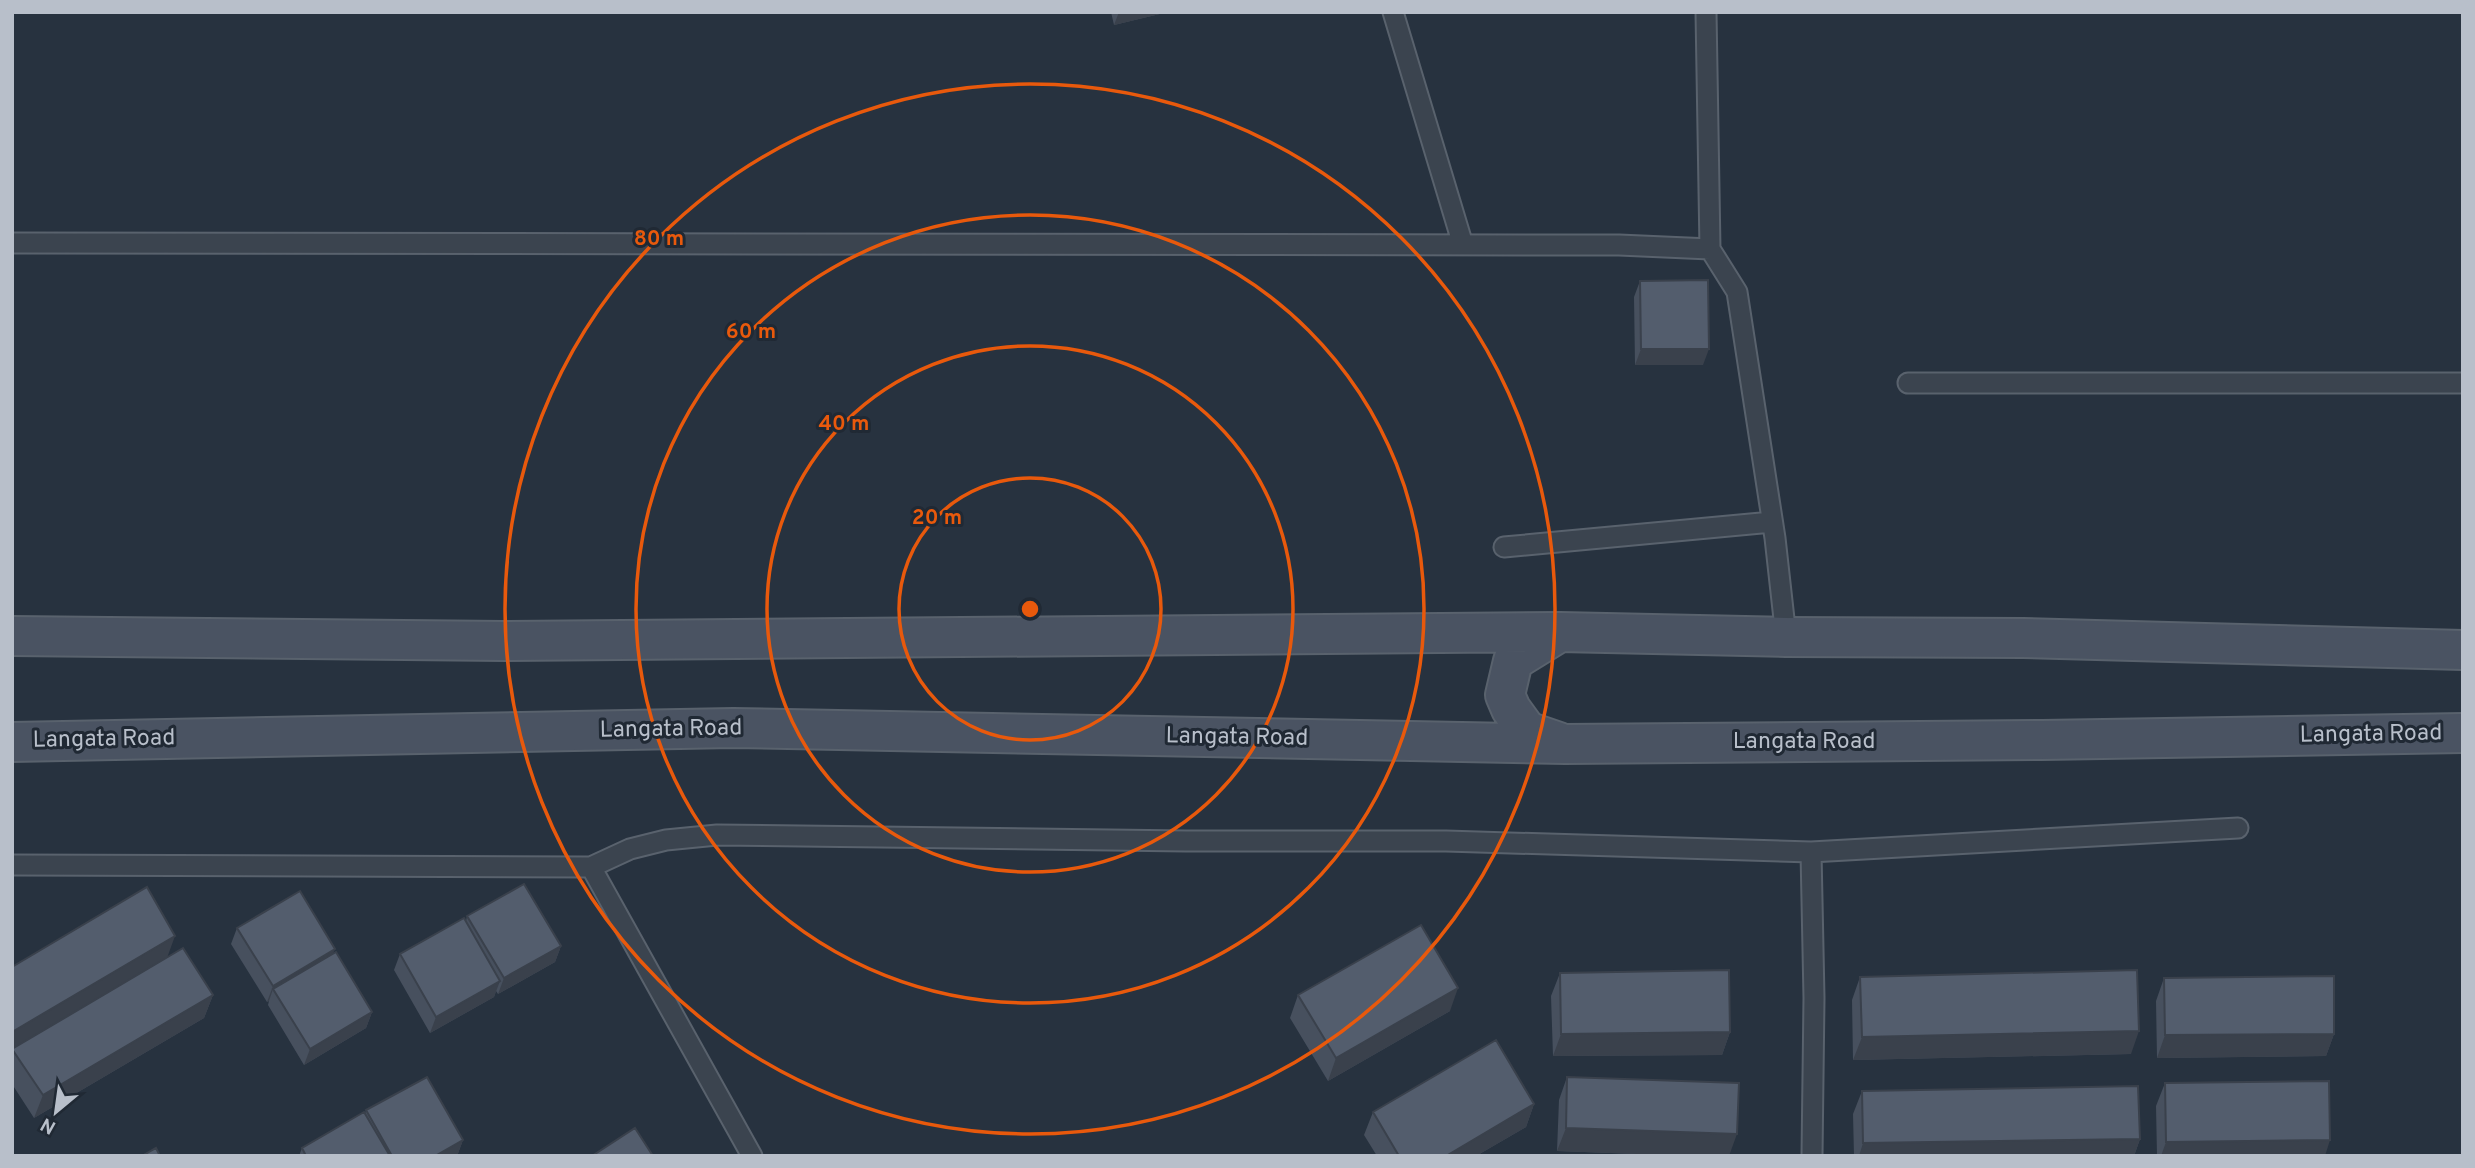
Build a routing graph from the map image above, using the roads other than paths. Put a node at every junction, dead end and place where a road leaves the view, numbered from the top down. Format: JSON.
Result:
{"nodes":[{"id":1,"x":1393,"y":12,"type":"edge"},
{"id":2,"x":1706,"y":12,"type":"edge"},
{"id":3,"x":12,"y":243,"type":"edge"},
{"id":4,"x":1463,"y":245,"type":"junction"},
{"id":5,"x":1710,"y":249,"type":"junction"},
{"id":6,"x":1908,"y":383,"type":"dead end"},
{"id":7,"x":2463,"y":383,"type":"edge"},
{"id":8,"x":1772,"y":522,"type":"junction"},
{"id":9,"x":1504,"y":547,"type":"dead end"},
{"id":10,"x":1560,"y":632,"type":"junction"},
{"id":11,"x":12,"y":636,"type":"edge"},
{"id":12,"x":1786,"y":638,"type":"junction"},
{"id":13,"x":2463,"y":650,"type":"edge"},
{"id":14,"x":2463,"y":733,"type":"edge"},
{"id":15,"x":12,"y":742,"type":"edge"},
{"id":16,"x":1565,"y":744,"type":"junction"},
{"id":17,"x":2238,"y":828,"type":"dead end"},
{"id":18,"x":1811,"y":852,"type":"junction"},
{"id":19,"x":12,"y":865,"type":"edge"},
{"id":20,"x":591,"y":867,"type":"junction"},
{"id":21,"x":752,"y":1156,"type":"edge"},
{"id":22,"x":1812,"y":1156,"type":"edge"}],
"edges":[{"from":1,"to":4,"type":"lane"},
{"from":2,"to":5,"type":"lane"},
{"from":3,"to":4,"type":"lane"},
{"from":4,"to":5,"type":"lane"},
{"from":5,"to":8,"type":"lane"},
{"from":6,"to":7,"type":"lane"},
{"from":8,"to":9,"type":"lane"},
{"from":8,"to":12,"type":"lane"},
{"from":10,"to":11,"type":"main road"},
{"from":10,"to":12,"type":"main road"},
{"from":10,"to":16,"type":"main road"},
{"from":12,"to":13,"type":"main road"},
{"from":14,"to":16,"type":"main road","name":"Langata Road"},
{"from":15,"to":16,"type":"main road","name":"Langata Road"},
{"from":17,"to":18,"type":"lane"},
{"from":18,"to":20,"type":"lane"},
{"from":18,"to":22,"type":"lane"},
{"from":19,"to":20,"type":"lane"},
{"from":20,"to":21,"type":"lane"}]}
